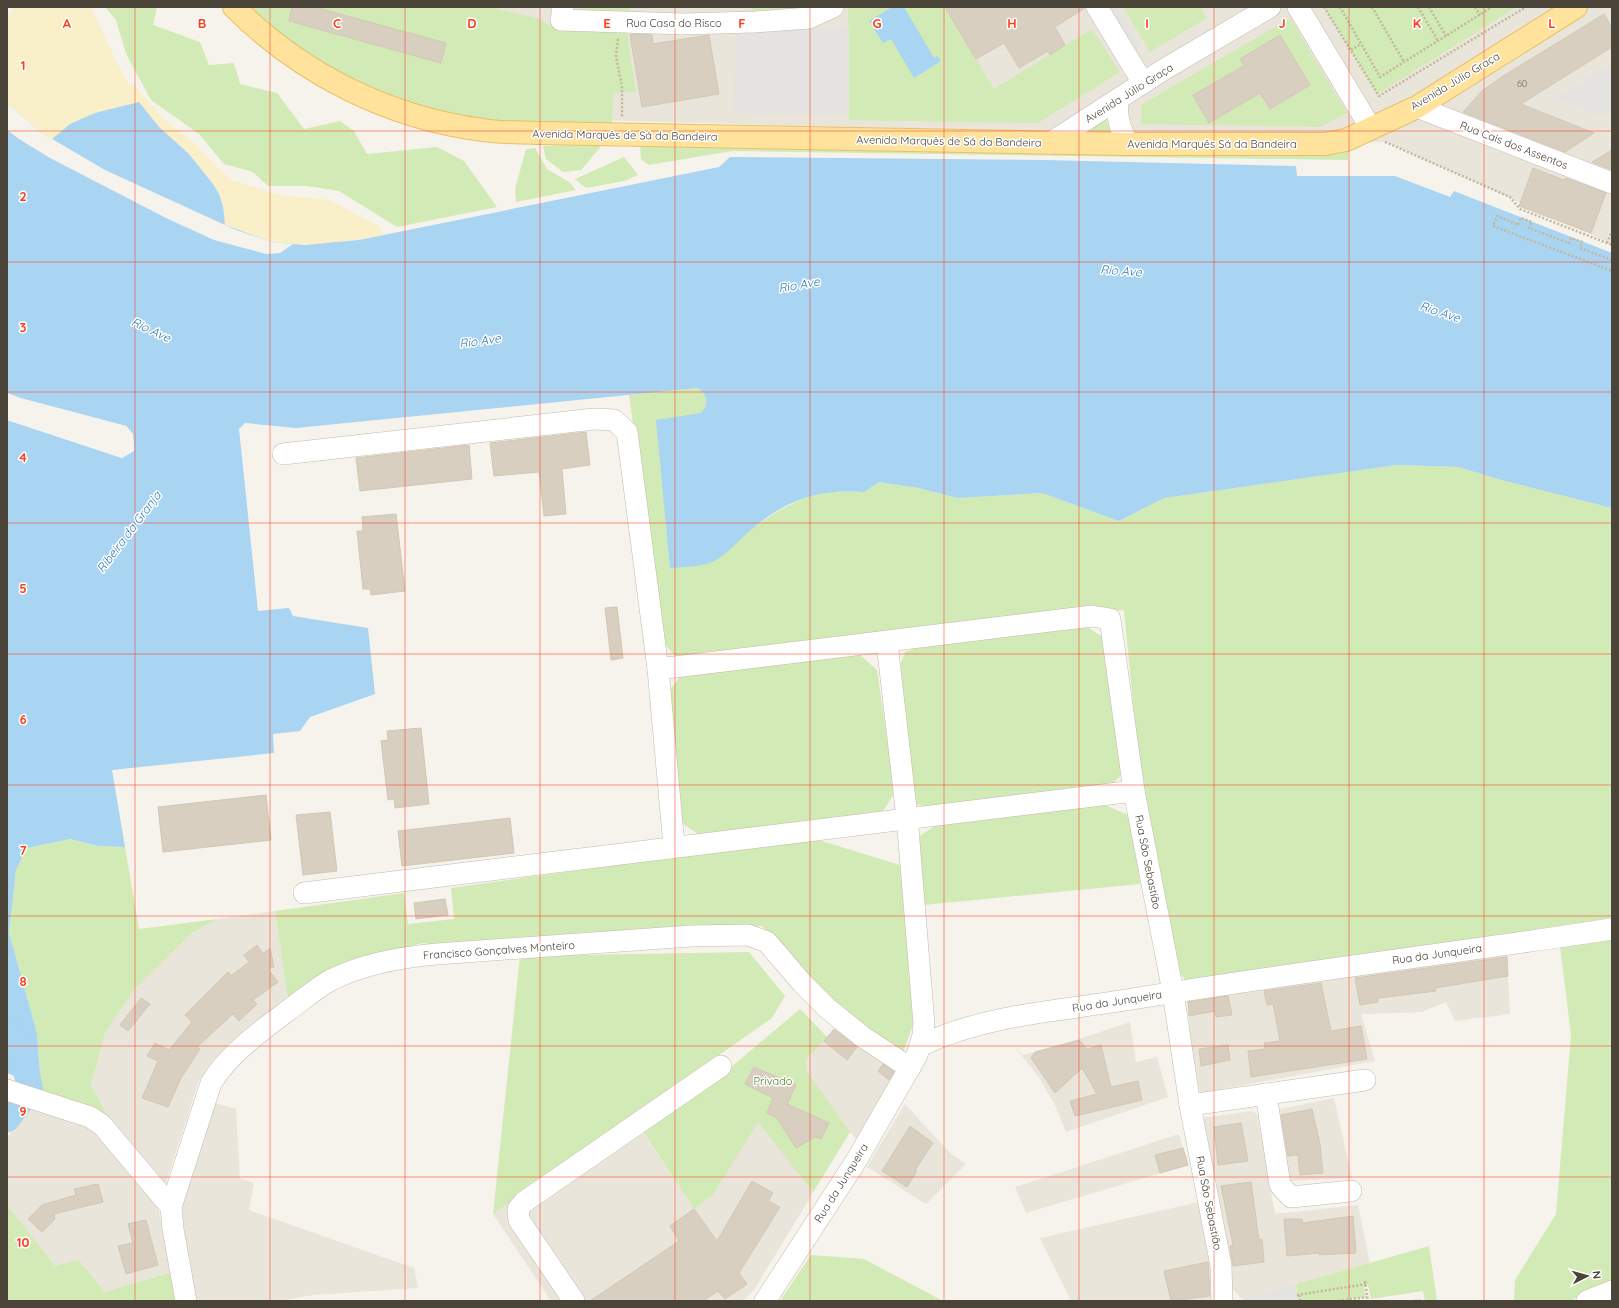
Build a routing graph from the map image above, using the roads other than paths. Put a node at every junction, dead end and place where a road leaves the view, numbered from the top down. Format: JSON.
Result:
{"nodes":[{"id":1,"x":234,"y":7,"type":"edge"},
{"id":2,"x":833,"y":7,"type":"edge"},
{"id":3,"x":1097,"y":7,"type":"edge"},
{"id":4,"x":1270,"y":7,"type":"edge"},
{"id":5,"x":1298,"y":7,"type":"edge"},
{"id":6,"x":1576,"y":7,"type":"edge"},
{"id":7,"x":562,"y":13,"type":"edge"},
{"id":8,"x":1143,"y":83,"type":"junction"},
{"id":9,"x":1118,"y":99,"type":"junction"},
{"id":10,"x":1417,"y":107,"type":"junction"},
{"id":11,"x":1366,"y":130,"type":"junction"},
{"id":12,"x":1050,"y":142,"type":"junction"},
{"id":13,"x":1128,"y":144,"type":"junction"},
{"id":14,"x":1612,"y":183,"type":"edge"},
{"id":15,"x":283,"y":454,"type":"dead end"},
{"id":16,"x":886,"y":643,"type":"junction"},
{"id":17,"x":658,"y":670,"type":"junction"},
{"id":18,"x":1134,"y":791,"type":"junction"},
{"id":19,"x":907,"y":817,"type":"junction"},
{"id":20,"x":674,"y":846,"type":"junction"},
{"id":21,"x":304,"y":893,"type":"dead end"},
{"id":22,"x":1612,"y":929,"type":"edge"},
{"id":23,"x":1173,"y":992,"type":"junction"},
{"id":24,"x":920,"y":1046,"type":"junction"},
{"id":25,"x":721,"y":1066,"type":"dead end"},
{"id":26,"x":910,"y":1068,"type":"junction"},
{"id":27,"x":1365,"y":1080,"type":"dead end"},
{"id":28,"x":12,"y":1091,"type":"edge"},
{"id":29,"x":1266,"y":1094,"type":"junction"},
{"id":30,"x":1190,"y":1105,"type":"junction"},
{"id":31,"x":1351,"y":1191,"type":"dead end"},
{"id":32,"x":171,"y":1207,"type":"junction"},
{"id":33,"x":1612,"y":1291,"type":"edge"},
{"id":34,"x":1222,"y":1293,"type":"edge"},
{"id":35,"x":186,"y":1301,"type":"edge"},
{"id":36,"x":574,"y":1301,"type":"edge"},
{"id":37,"x":765,"y":1301,"type":"edge"},
{"id":38,"x":1239,"y":1301,"type":"edge"},
{"id":39,"x":1587,"y":1301,"type":"edge"}],
"edges":[{"from":1,"to":12,"type":"main road","name":"Avenida Marquês de Sá da Bandeira"},
{"from":2,"to":7,"type":"street","name":"Rua Casa do Risco"},
{"from":3,"to":8,"type":"street"},
{"from":4,"to":8,"type":"street","name":"Avenida Júlio Graça"},
{"from":5,"to":11,"type":"street"},
{"from":6,"to":10,"type":"main road","name":"Avenida Júlio Graça"},
{"from":8,"to":9,"type":"street","name":"Avenida Júlio Graça"},
{"from":9,"to":12,"type":"street","name":"Avenida Júlio Graça"},
{"from":9,"to":13,"type":"street"},
{"from":10,"to":11,"type":"main road","name":"Avenida Júlio Graça"},
{"from":10,"to":14,"type":"street","name":"Rua Cais dos Assentos"},
{"from":11,"to":13,"type":"main road","name":"Avenida Marquês Sá da Bandeira"},
{"from":12,"to":13,"type":"main road","name":"Avenida Marquês Sá da Bandeira"},
{"from":15,"to":17,"type":"street"},
{"from":16,"to":17,"type":"street"},
{"from":16,"to":18,"type":"street","name":"Rua São Sebastião"},
{"from":16,"to":19,"type":"street"},
{"from":17,"to":20,"type":"street"},
{"from":18,"to":19,"type":"street"},
{"from":18,"to":23,"type":"street","name":"Rua São Sebastião"},
{"from":19,"to":20,"type":"street"},
{"from":19,"to":24,"type":"street"},
{"from":20,"to":21,"type":"street"},
{"from":22,"to":23,"type":"street","name":"Rua da Junqueira"},
{"from":23,"to":24,"type":"street","name":"Rua da Junqueira"},
{"from":23,"to":30,"type":"street","name":"Rua São Sebastião"},
{"from":24,"to":26,"type":"street","name":"Rua da Junqueira"},
{"from":25,"to":36,"type":"street"},
{"from":26,"to":32,"type":"street","name":"Francisco Gonçalves Monteiro"},
{"from":26,"to":37,"type":"street","name":"Rua da Junqueira"},
{"from":27,"to":29,"type":"street"},
{"from":28,"to":32,"type":"street"},
{"from":29,"to":30,"type":"street"},
{"from":29,"to":31,"type":"street"},
{"from":30,"to":34,"type":"street","name":"Rua São Sebastião"},
{"from":32,"to":35,"type":"street"},
{"from":33,"to":39,"type":"street"},
{"from":34,"to":38,"type":"street"}]}
